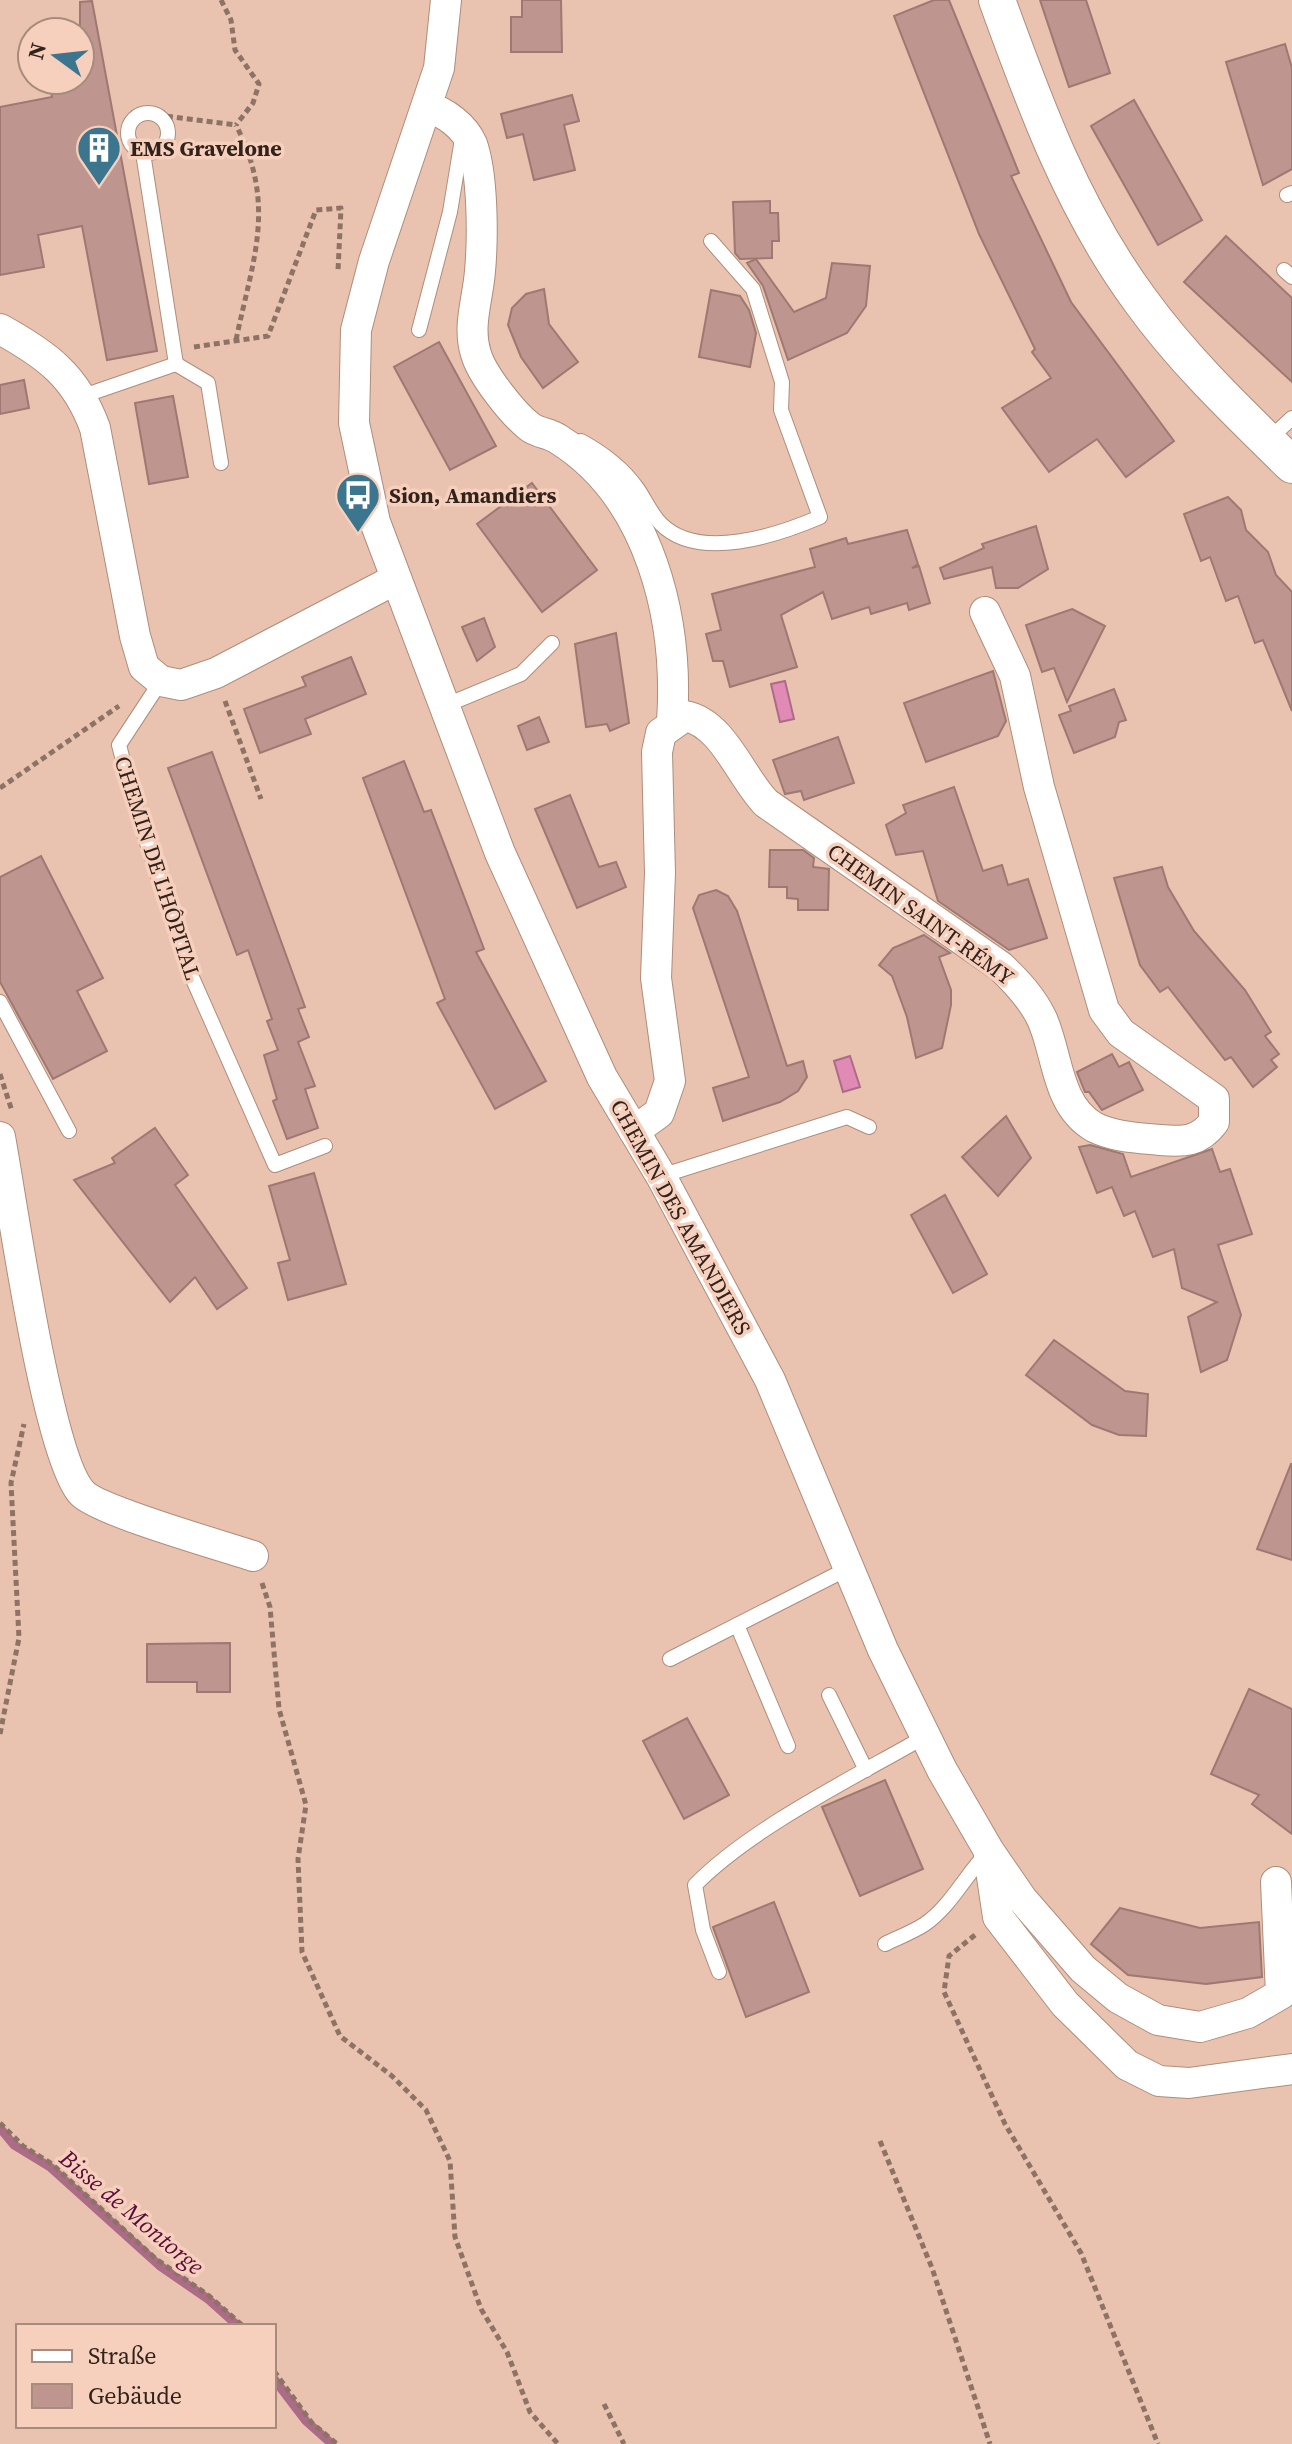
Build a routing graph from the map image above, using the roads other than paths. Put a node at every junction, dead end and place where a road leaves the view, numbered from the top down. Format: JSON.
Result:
{"nodes":[{"id":1,"x":446,"y":0,"type":"edge"},
{"id":2,"x":997,"y":0,"type":"edge"},
{"id":3,"x":427,"y":107,"type":"junction"},
{"id":4,"x":463,"y":133,"type":"junction"},
{"id":5,"x":143,"y":153,"type":"junction"},
{"id":6,"x":711,"y":241,"type":"dead end"},
{"id":7,"x":0,"y":329,"type":"edge"},
{"id":8,"x":419,"y":330,"type":"dead end"},
{"id":9,"x":174,"y":357,"type":"junction"},
{"id":10,"x":83,"y":396,"type":"junction"},
{"id":11,"x":558,"y":438,"type":"junction"},
{"id":12,"x":1284,"y":441,"type":"edge"},
{"id":13,"x":221,"y":463,"type":"dead end"},
{"id":14,"x":396,"y":579,"type":"junction"},
{"id":15,"x":985,"y":612,"type":"dead end"},
{"id":16,"x":552,"y":643,"type":"dead end"},
{"id":17,"x":161,"y":681,"type":"junction"},
{"id":18,"x":444,"y":706,"type":"junction"},
{"id":19,"x":672,"y":722,"type":"junction"},
{"id":20,"x":0,"y":1002,"type":"edge"},
{"id":21,"x":869,"y":1127,"type":"dead end"},
{"id":22,"x":7,"y":1128,"type":"edge"},
{"id":23,"x":69,"y":1131,"type":"dead end"},
{"id":24,"x":634,"y":1131,"type":"junction"},
{"id":25,"x":325,"y":1146,"type":"dead end"},
{"id":26,"x":661,"y":1176,"type":"junction"},
{"id":27,"x":253,"y":1556,"type":"road end"},
{"id":28,"x":849,"y":1568,"type":"junction"},
{"id":29,"x":737,"y":1625,"type":"junction"},
{"id":30,"x":670,"y":1659,"type":"dead end"},
{"id":31,"x":829,"y":1695,"type":"dead end"},
{"id":32,"x":927,"y":1736,"type":"junction"},
{"id":33,"x":788,"y":1746,"type":"dead end"},
{"id":34,"x":866,"y":1770,"type":"junction"},
{"id":35,"x":989,"y":1851,"type":"junction"},
{"id":36,"x":1276,"y":1882,"type":"dead end"},
{"id":37,"x":885,"y":1944,"type":"dead end"},
{"id":38,"x":719,"y":1972,"type":"dead end"},
{"id":39,"x":1292,"y":2069,"type":"edge"}],
"edges":[{"from":1,"to":3,"type":"street","name":"CHEMIN DES AMANDIERS"},
{"from":2,"to":12,"type":"street"},
{"from":3,"to":4,"type":"street"},
{"from":3,"to":14,"type":"street","name":"CHEMIN DES AMANDIERS"},
{"from":4,"to":8,"type":"lane"},
{"from":4,"to":11,"type":"street"},
{"from":5,"to":5,"type":"lane"},
{"from":5,"to":9,"type":"lane"},
{"from":6,"to":11,"type":"lane"},
{"from":7,"to":10,"type":"street"},
{"from":9,"to":10,"type":"lane"},
{"from":9,"to":13,"type":"lane"},
{"from":10,"to":17,"type":"street"},
{"from":11,"to":19,"type":"street"},
{"from":14,"to":17,"type":"street"},
{"from":14,"to":18,"type":"street","name":"CHEMIN DES AMANDIERS"},
{"from":15,"to":19,"type":"street","name":"CHEMIN SAINT-RÉMY"},
{"from":16,"to":18,"type":"lane"},
{"from":17,"to":25,"type":"lane","name":"CHEMIN DE L'HÔPITAL"},
{"from":18,"to":24,"type":"street","name":"CHEMIN DES AMANDIERS"},
{"from":19,"to":24,"type":"street"},
{"from":20,"to":23,"type":"lane"},
{"from":21,"to":26,"type":"lane"},
{"from":22,"to":27,"type":"street"},
{"from":24,"to":26,"type":"street","name":"CHEMIN DES AMANDIERS"},
{"from":26,"to":28,"type":"street","name":"CHEMIN DES AMANDIERS"},
{"from":28,"to":29,"type":"lane"},
{"from":28,"to":32,"type":"street","name":"CHEMIN DES AMANDIERS"},
{"from":29,"to":30,"type":"lane"},
{"from":29,"to":33,"type":"lane"},
{"from":31,"to":34,"type":"lane"},
{"from":32,"to":34,"type":"lane"},
{"from":32,"to":35,"type":"street","name":"CHEMIN DES AMANDIERS"},
{"from":34,"to":38,"type":"lane"},
{"from":35,"to":36,"type":"street","name":"CHEMIN DES AMANDIERS"},
{"from":35,"to":37,"type":"lane"},
{"from":35,"to":39,"type":"street"}]}
